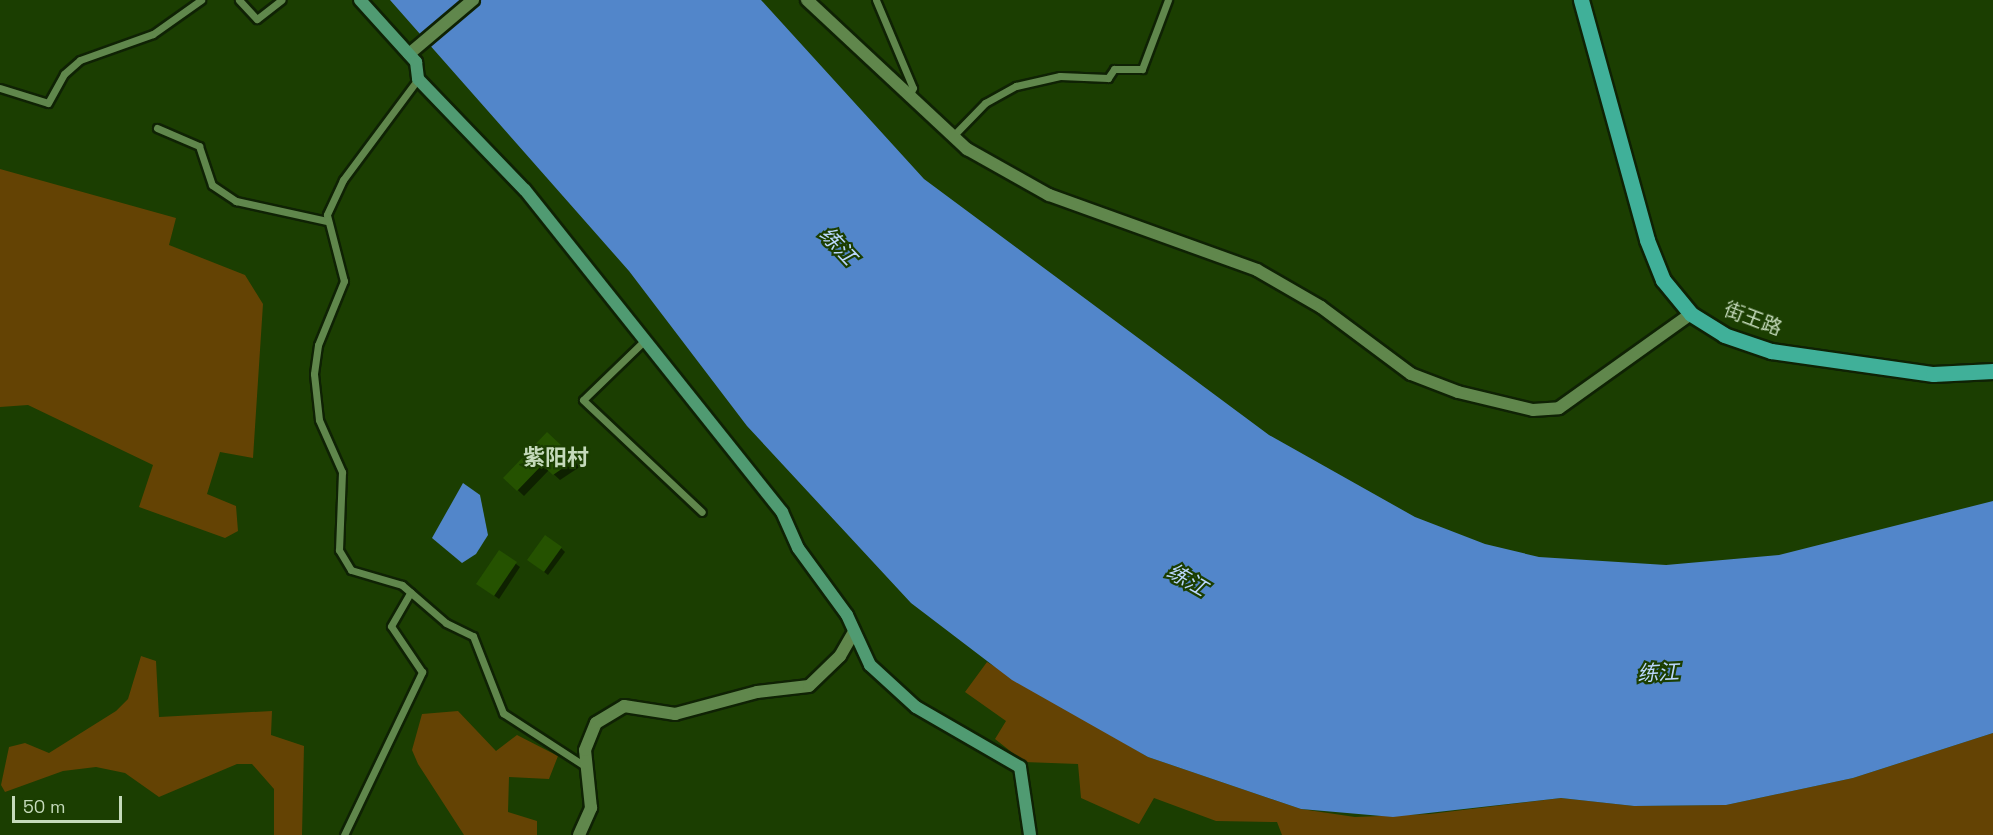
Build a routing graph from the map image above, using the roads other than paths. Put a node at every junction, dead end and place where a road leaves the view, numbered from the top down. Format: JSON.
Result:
{"nodes":[{"id":1,"x":201,"y":0,"type":"edge"},
{"id":2,"x":239,"y":0,"type":"edge"},
{"id":3,"x":281,"y":0,"type":"edge"},
{"id":4,"x":360,"y":0,"type":"edge"},
{"id":5,"x":473,"y":0,"type":"edge"},
{"id":6,"x":807,"y":0,"type":"edge"},
{"id":7,"x":876,"y":0,"type":"edge"},
{"id":8,"x":1168,"y":0,"type":"edge"},
{"id":9,"x":1581,"y":0,"type":"edge"},
{"id":10,"x":410,"y":54,"type":"junction"},
{"id":11,"x":418,"y":79,"type":"junction"},
{"id":12,"x":0,"y":88,"type":"edge"},
{"id":13,"x":909,"y":96,"type":"junction"},
{"id":14,"x":157,"y":128,"type":"dead end"},
{"id":15,"x":953,"y":136,"type":"junction"},
{"id":16,"x":327,"y":221,"type":"junction"},
{"id":17,"x":1691,"y":314,"type":"junction"},
{"id":18,"x":645,"y":340,"type":"junction"},
{"id":19,"x":1993,"y":371,"type":"edge"},
{"id":20,"x":702,"y":512,"type":"dead end"},
{"id":21,"x":411,"y":592,"type":"junction"},
{"id":22,"x":854,"y":632,"type":"junction"},
{"id":23,"x":588,"y":768,"type":"junction"},
{"id":24,"x":344,"y":835,"type":"edge"},
{"id":25,"x":579,"y":835,"type":"edge"},
{"id":26,"x":1030,"y":835,"type":"edge"}],
"edges":[{"from":1,"to":12,"type":"lane"},
{"from":2,"to":3,"type":"lane"},
{"from":4,"to":10,"type":"street"},
{"from":5,"to":10,"type":"street"},
{"from":6,"to":13,"type":"street"},
{"from":7,"to":13,"type":"lane"},
{"from":8,"to":15,"type":"lane"},
{"from":9,"to":17,"type":"main road","name":"街王路"},
{"from":10,"to":11,"type":"street"},
{"from":11,"to":16,"type":"lane"},
{"from":11,"to":18,"type":"street"},
{"from":13,"to":15,"type":"street"},
{"from":14,"to":16,"type":"lane"},
{"from":15,"to":17,"type":"street"},
{"from":16,"to":21,"type":"lane"},
{"from":17,"to":19,"type":"main road","name":"街王路"},
{"from":18,"to":20,"type":"lane"},
{"from":18,"to":22,"type":"street"},
{"from":21,"to":23,"type":"lane"},
{"from":21,"to":24,"type":"lane"},
{"from":22,"to":23,"type":"street"},
{"from":22,"to":26,"type":"street"},
{"from":23,"to":25,"type":"street"}]}
